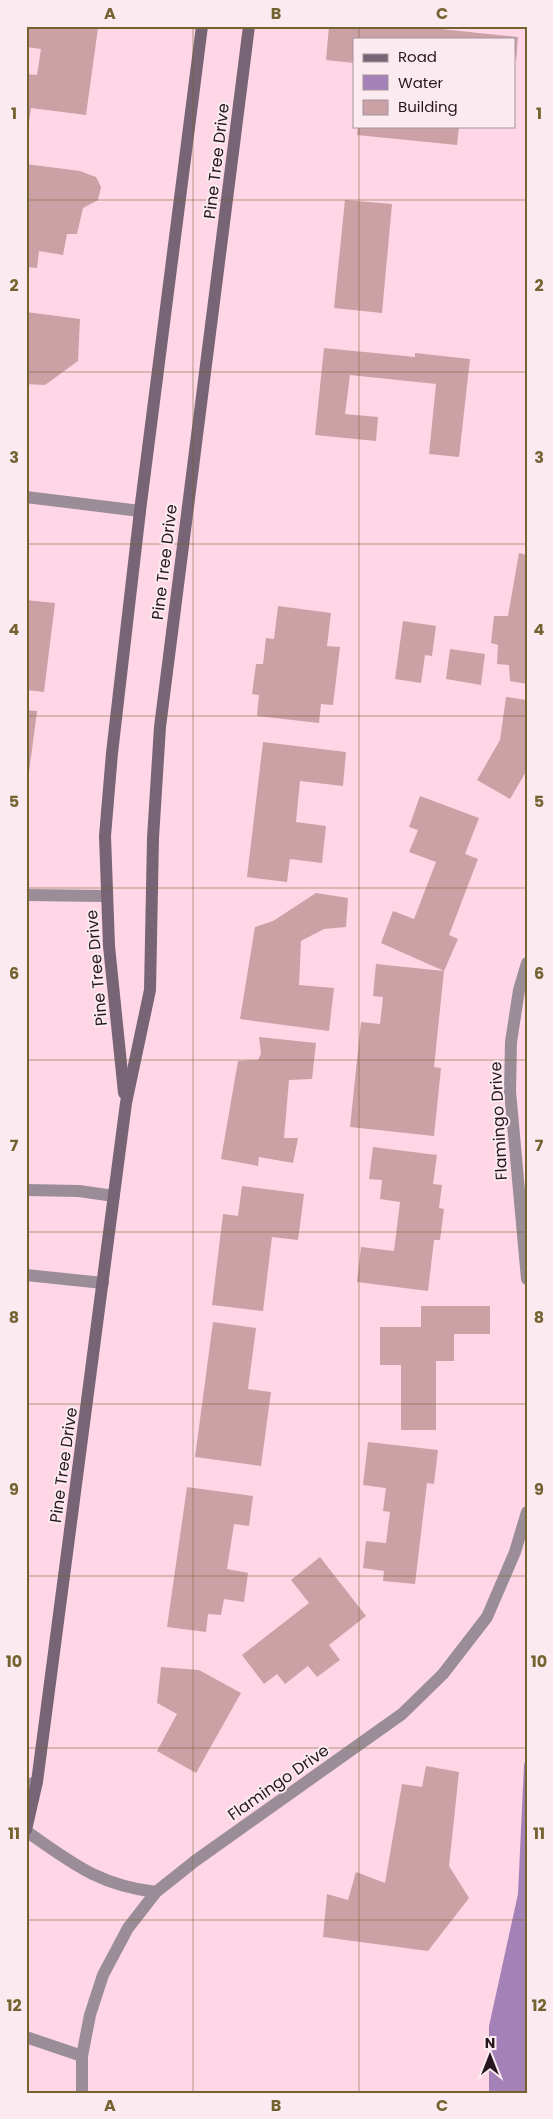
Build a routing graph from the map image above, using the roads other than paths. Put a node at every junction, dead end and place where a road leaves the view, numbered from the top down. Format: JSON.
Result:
{"nodes":[{"id":1,"x":202,"y":26,"type":"edge"},
{"id":2,"x":249,"y":26,"type":"edge"},
{"id":3,"x":26,"y":497,"type":"edge"},
{"id":4,"x":140,"y":511,"type":"junction"},
{"id":5,"x":26,"y":895,"type":"edge"},
{"id":6,"x":106,"y":896,"type":"junction"},
{"id":7,"x":527,"y":963,"type":"edge"},
{"id":8,"x":126,"y":1103,"type":"junction"},
{"id":9,"x":26,"y":1190,"type":"edge"},
{"id":10,"x":114,"y":1196,"type":"junction"},
{"id":11,"x":26,"y":1274,"type":"edge"},
{"id":12,"x":527,"y":1279,"type":"edge"},
{"id":13,"x":103,"y":1283,"type":"junction"},
{"id":14,"x":527,"y":1512,"type":"edge"},
{"id":15,"x":32,"y":1783,"type":"edge"},
{"id":16,"x":26,"y":1830,"type":"edge"},
{"id":17,"x":156,"y":1892,"type":"junction"},
{"id":18,"x":26,"y":2037,"type":"edge"},
{"id":19,"x":82,"y":2056,"type":"junction"},
{"id":20,"x":82,"y":2093,"type":"edge"}],
"edges":[{"from":1,"to":4,"type":"main road","name":"Pine Tree Drive"},
{"from":2,"to":8,"type":"main road","name":"Pine Tree Drive"},
{"from":3,"to":4,"type":"street"},
{"from":4,"to":6,"type":"main road","name":"Pine Tree Drive"},
{"from":5,"to":6,"type":"street"},
{"from":6,"to":8,"type":"main road","name":"Pine Tree Drive"},
{"from":7,"to":12,"type":"street","name":"Flamingo Drive"},
{"from":8,"to":10,"type":"main road","name":"Pine Tree Drive"},
{"from":9,"to":10,"type":"street"},
{"from":10,"to":13,"type":"main road","name":"Pine Tree Drive"},
{"from":11,"to":13,"type":"street"},
{"from":13,"to":15,"type":"main road","name":"Pine Tree Drive"},
{"from":14,"to":17,"type":"street","name":"Flamingo Drive"},
{"from":15,"to":16,"type":"main road","name":"Pine Tree Drive"},
{"from":16,"to":17,"type":"street"},
{"from":17,"to":19,"type":"street","name":"Flamingo Drive"},
{"from":18,"to":19,"type":"street"},
{"from":19,"to":20,"type":"street","name":"Flamingo Drive"}]}
